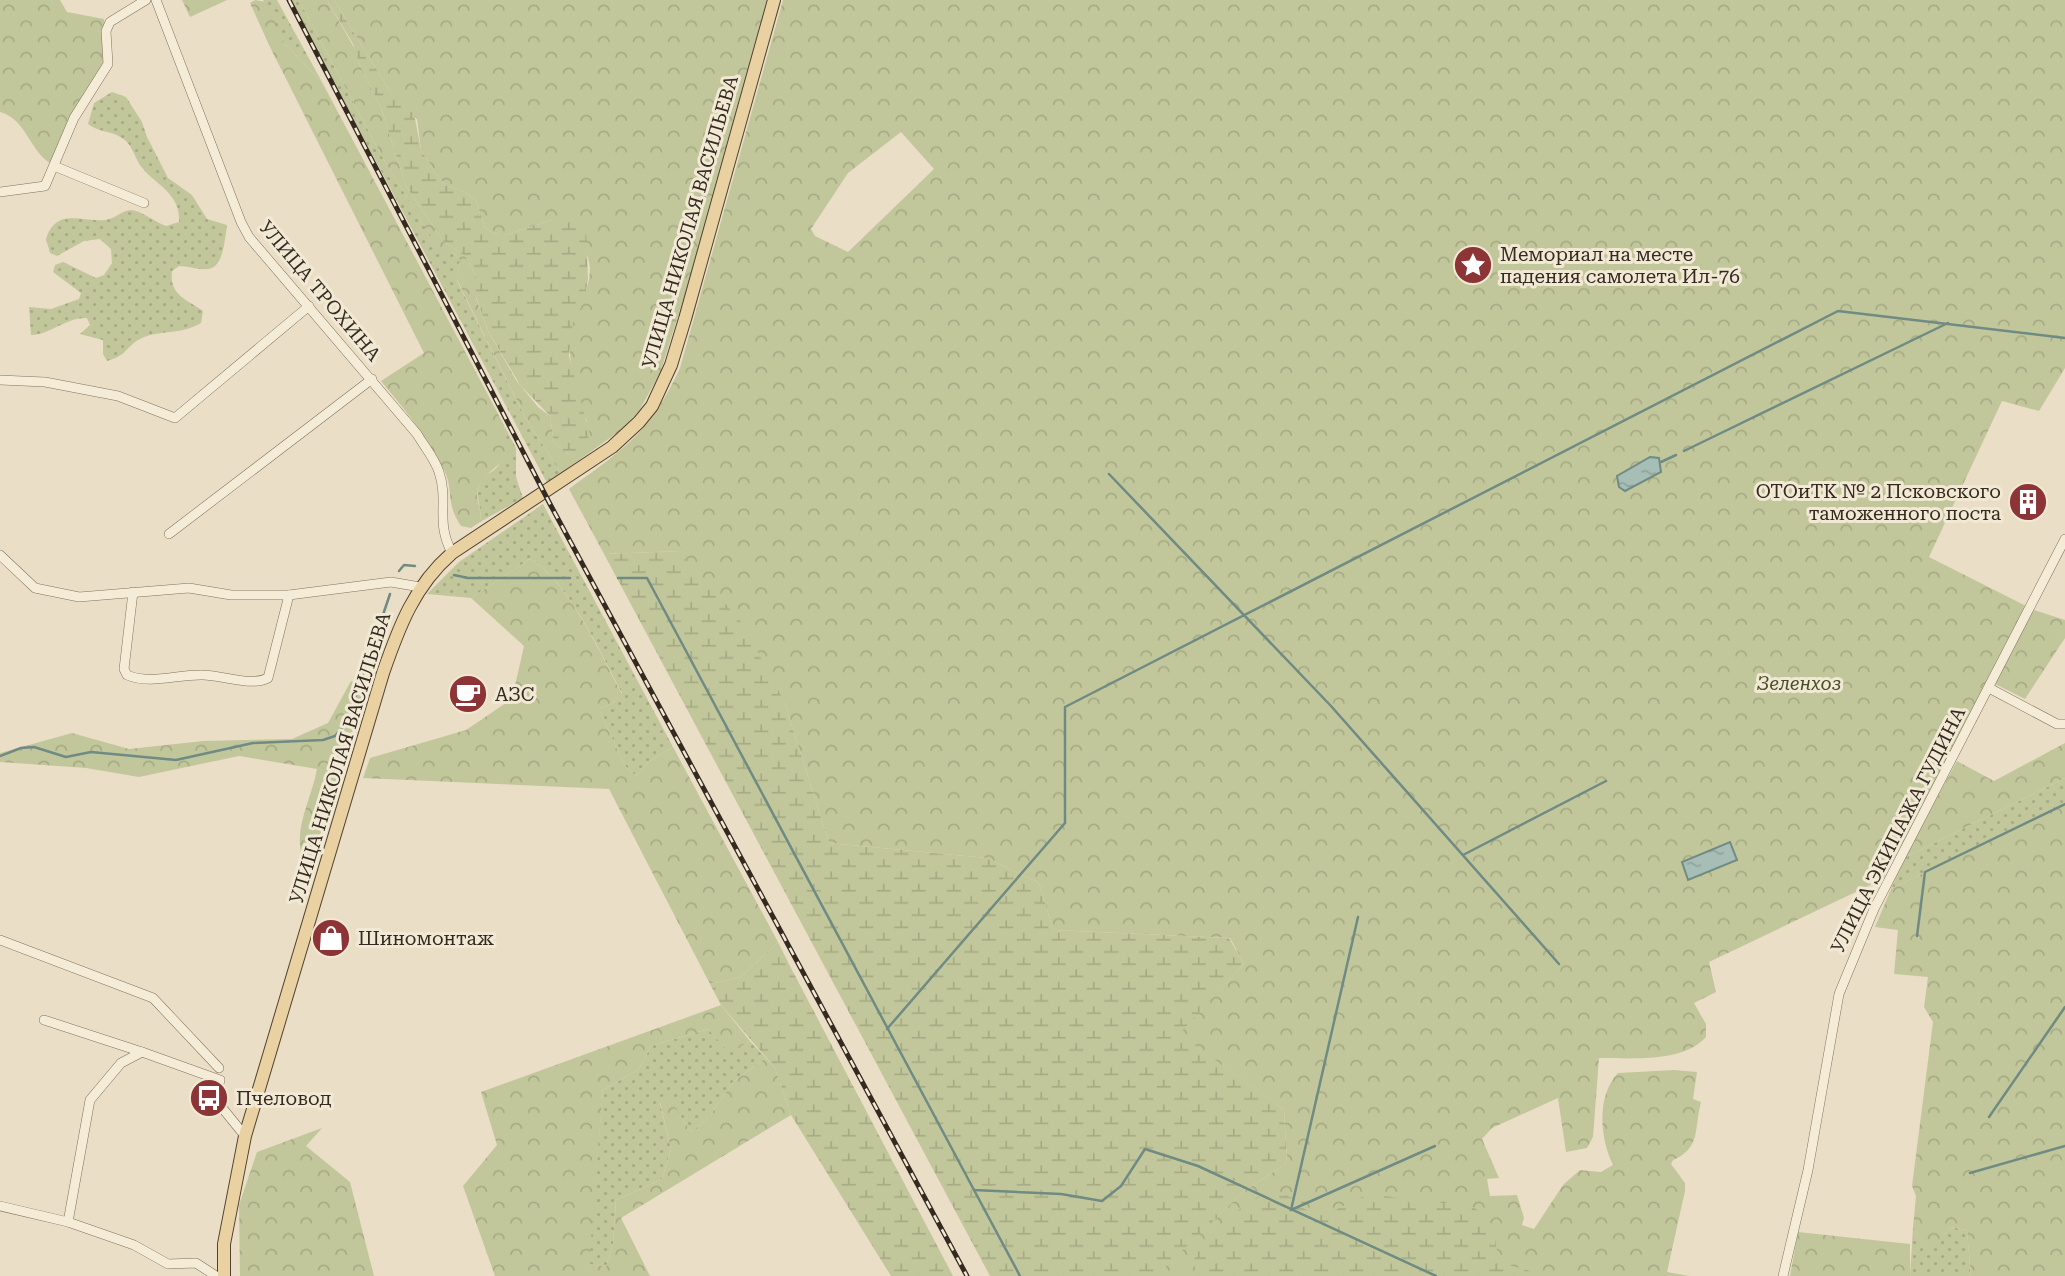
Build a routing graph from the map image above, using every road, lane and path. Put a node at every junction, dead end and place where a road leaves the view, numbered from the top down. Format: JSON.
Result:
{"nodes":[{"id":1,"x":146,"y":0,"type":"edge"},
{"id":2,"x":156,"y":0,"type":"edge"},
{"id":3,"x":774,"y":0,"type":"edge"},
{"id":4,"x":54,"y":166,"type":"junction"},
{"id":5,"x":0,"y":192,"type":"edge"},
{"id":6,"x":144,"y":203,"type":"dead end"},
{"id":7,"x":309,"y":306,"type":"junction"},
{"id":8,"x":372,"y":379,"type":"junction"},
{"id":9,"x":0,"y":380,"type":"edge"},
{"id":10,"x":169,"y":534,"type":"dead end"},
{"id":11,"x":2065,"y":539,"type":"edge"},
{"id":12,"x":452,"y":553,"type":"junction"},
{"id":13,"x":0,"y":555,"type":"edge"},
{"id":14,"x":421,"y":587,"type":"junction"},
{"id":15,"x":133,"y":592,"type":"junction"},
{"id":16,"x":289,"y":595,"type":"junction"},
{"id":17,"x":1989,"y":688,"type":"junction"},
{"id":18,"x":2065,"y":724,"type":"edge"},
{"id":19,"x":0,"y":940,"type":"edge"},
{"id":20,"x":44,"y":1020,"type":"dead end"},
{"id":21,"x":142,"y":1052,"type":"junction"},
{"id":22,"x":219,"y":1068,"type":"dead end"},
{"id":23,"x":245,"y":1136,"type":"junction"},
{"id":24,"x":0,"y":1206,"type":"edge"},
{"id":25,"x":68,"y":1222,"type":"junction"},
{"id":26,"x":216,"y":1276,"type":"edge"},
{"id":27,"x":224,"y":1276,"type":"edge"},
{"id":28,"x":1783,"y":1276,"type":"edge"}],
"edges":[{"from":1,"to":4,"type":"street"},
{"from":2,"to":7,"type":"street","name":"УЛИЦА ТРОХИНА"},
{"from":3,"to":12,"type":"main road","name":"УЛИЦА НИКОЛАЯ ВАСИЛЬЕВА"},
{"from":4,"to":5,"type":"street"},
{"from":4,"to":6,"type":"street"},
{"from":7,"to":8,"type":"street","name":"УЛИЦА ТРОХИНА"},
{"from":7,"to":9,"type":"street"},
{"from":8,"to":10,"type":"street"},
{"from":8,"to":12,"type":"street","name":"УЛИЦА ТРОХИНА"},
{"from":11,"to":17,"type":"street","name":"УЛИЦА ЭКИПАЖА ГУДИНА"},
{"from":12,"to":14,"type":"main road","name":"УЛИЦА НИКОЛАЯ ВАСИЛЬЕВА"},
{"from":13,"to":15,"type":"street"},
{"from":14,"to":16,"type":"street"},
{"from":14,"to":23,"type":"main road","name":"УЛИЦА НИКОЛАЯ ВАСИЛЬЕВА"},
{"from":15,"to":16,"type":"street"},
{"from":15,"to":16,"type":"street"},
{"from":17,"to":18,"type":"street"},
{"from":17,"to":28,"type":"street","name":"УЛИЦА ЭКИПАЖА ГУДИНА"},
{"from":19,"to":22,"type":"street"},
{"from":20,"to":21,"type":"street"},
{"from":21,"to":23,"type":"street"},
{"from":21,"to":25,"type":"street"},
{"from":23,"to":27,"type":"main road","name":"УЛИЦА НИКОЛАЯ ВАСИЛЬЕВА"},
{"from":24,"to":25,"type":"street"},
{"from":25,"to":26,"type":"street"}]}
